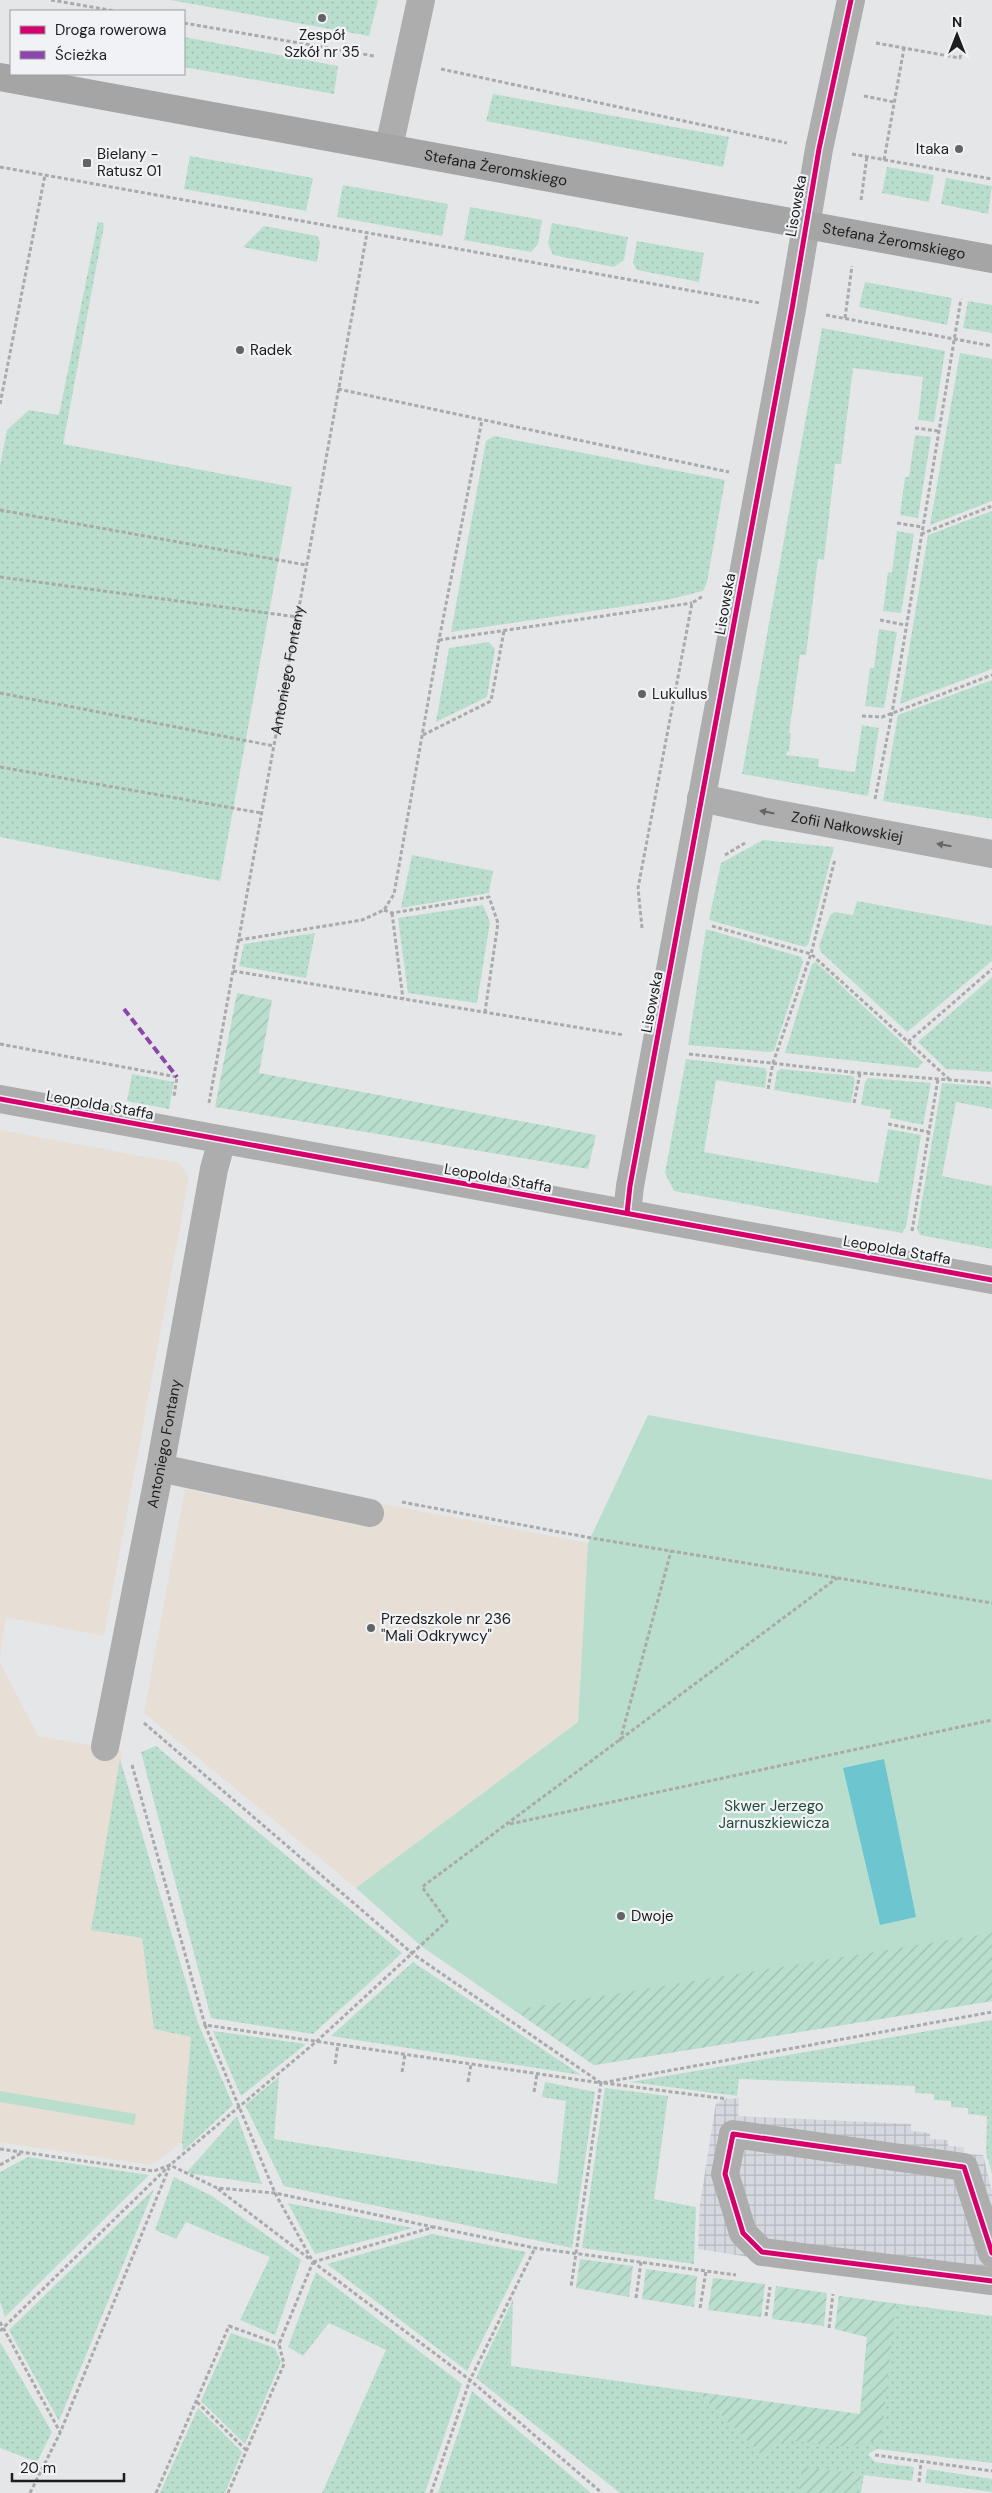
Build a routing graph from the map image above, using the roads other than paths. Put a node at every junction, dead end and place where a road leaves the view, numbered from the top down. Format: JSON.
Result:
{"nodes":[{"id":1,"x":422,"y":0,"type":"edge"},
{"id":2,"x":851,"y":0,"type":"edge"},
{"id":3,"x":0,"y":77,"type":"edge"},
{"id":4,"x":390,"y":147,"type":"junction"},
{"id":5,"x":806,"y":226,"type":"junction"},
{"id":6,"x":992,"y":259,"type":"edge"},
{"id":7,"x":701,"y":798,"type":"junction"},
{"id":8,"x":992,"y":854,"type":"edge"},
{"id":9,"x":0,"y":1099,"type":"edge"},
{"id":10,"x":222,"y":1140,"type":"junction"},
{"id":11,"x":627,"y":1214,"type":"junction"},
{"id":12,"x":992,"y":1280,"type":"edge"},
{"id":13,"x":160,"y":1468,"type":"junction"},
{"id":14,"x":381,"y":1507,"type":"road end"},
{"id":15,"x":105,"y":1747,"type":"dead end"},
{"id":16,"x":992,"y":2253,"type":"edge"},
{"id":17,"x":992,"y":2281,"type":"edge"}],
"edges":[{"from":1,"to":4,"type":"street"},
{"from":2,"to":5,"type":"street","name":"Lisowska"},
{"from":3,"to":4,"type":"main road","name":"Stefana Żeromskiego"},
{"from":4,"to":5,"type":"main road","name":"Stefana Żeromskiego"},
{"from":5,"to":6,"type":"main road","name":"Stefana Żeromskiego"},
{"from":5,"to":7,"type":"street","name":"Lisowska"},
{"from":8,"to":7,"type":"street","name":"Zofii Nałkowskiej","one_way":true},
{"from":7,"to":11,"type":"street","name":"Lisowska"},
{"from":9,"to":10,"type":"street","name":"Leopolda Staffa"},
{"from":10,"to":11,"type":"street","name":"Leopolda Staffa"},
{"from":10,"to":13,"type":"street","name":"Antoniego Fontany"},
{"from":11,"to":12,"type":"street","name":"Leopolda Staffa"},
{"from":13,"to":14,"type":"street"},
{"from":13,"to":15,"type":"street","name":"Antoniego Fontany"},
{"from":16,"to":17,"type":"street"}]}
